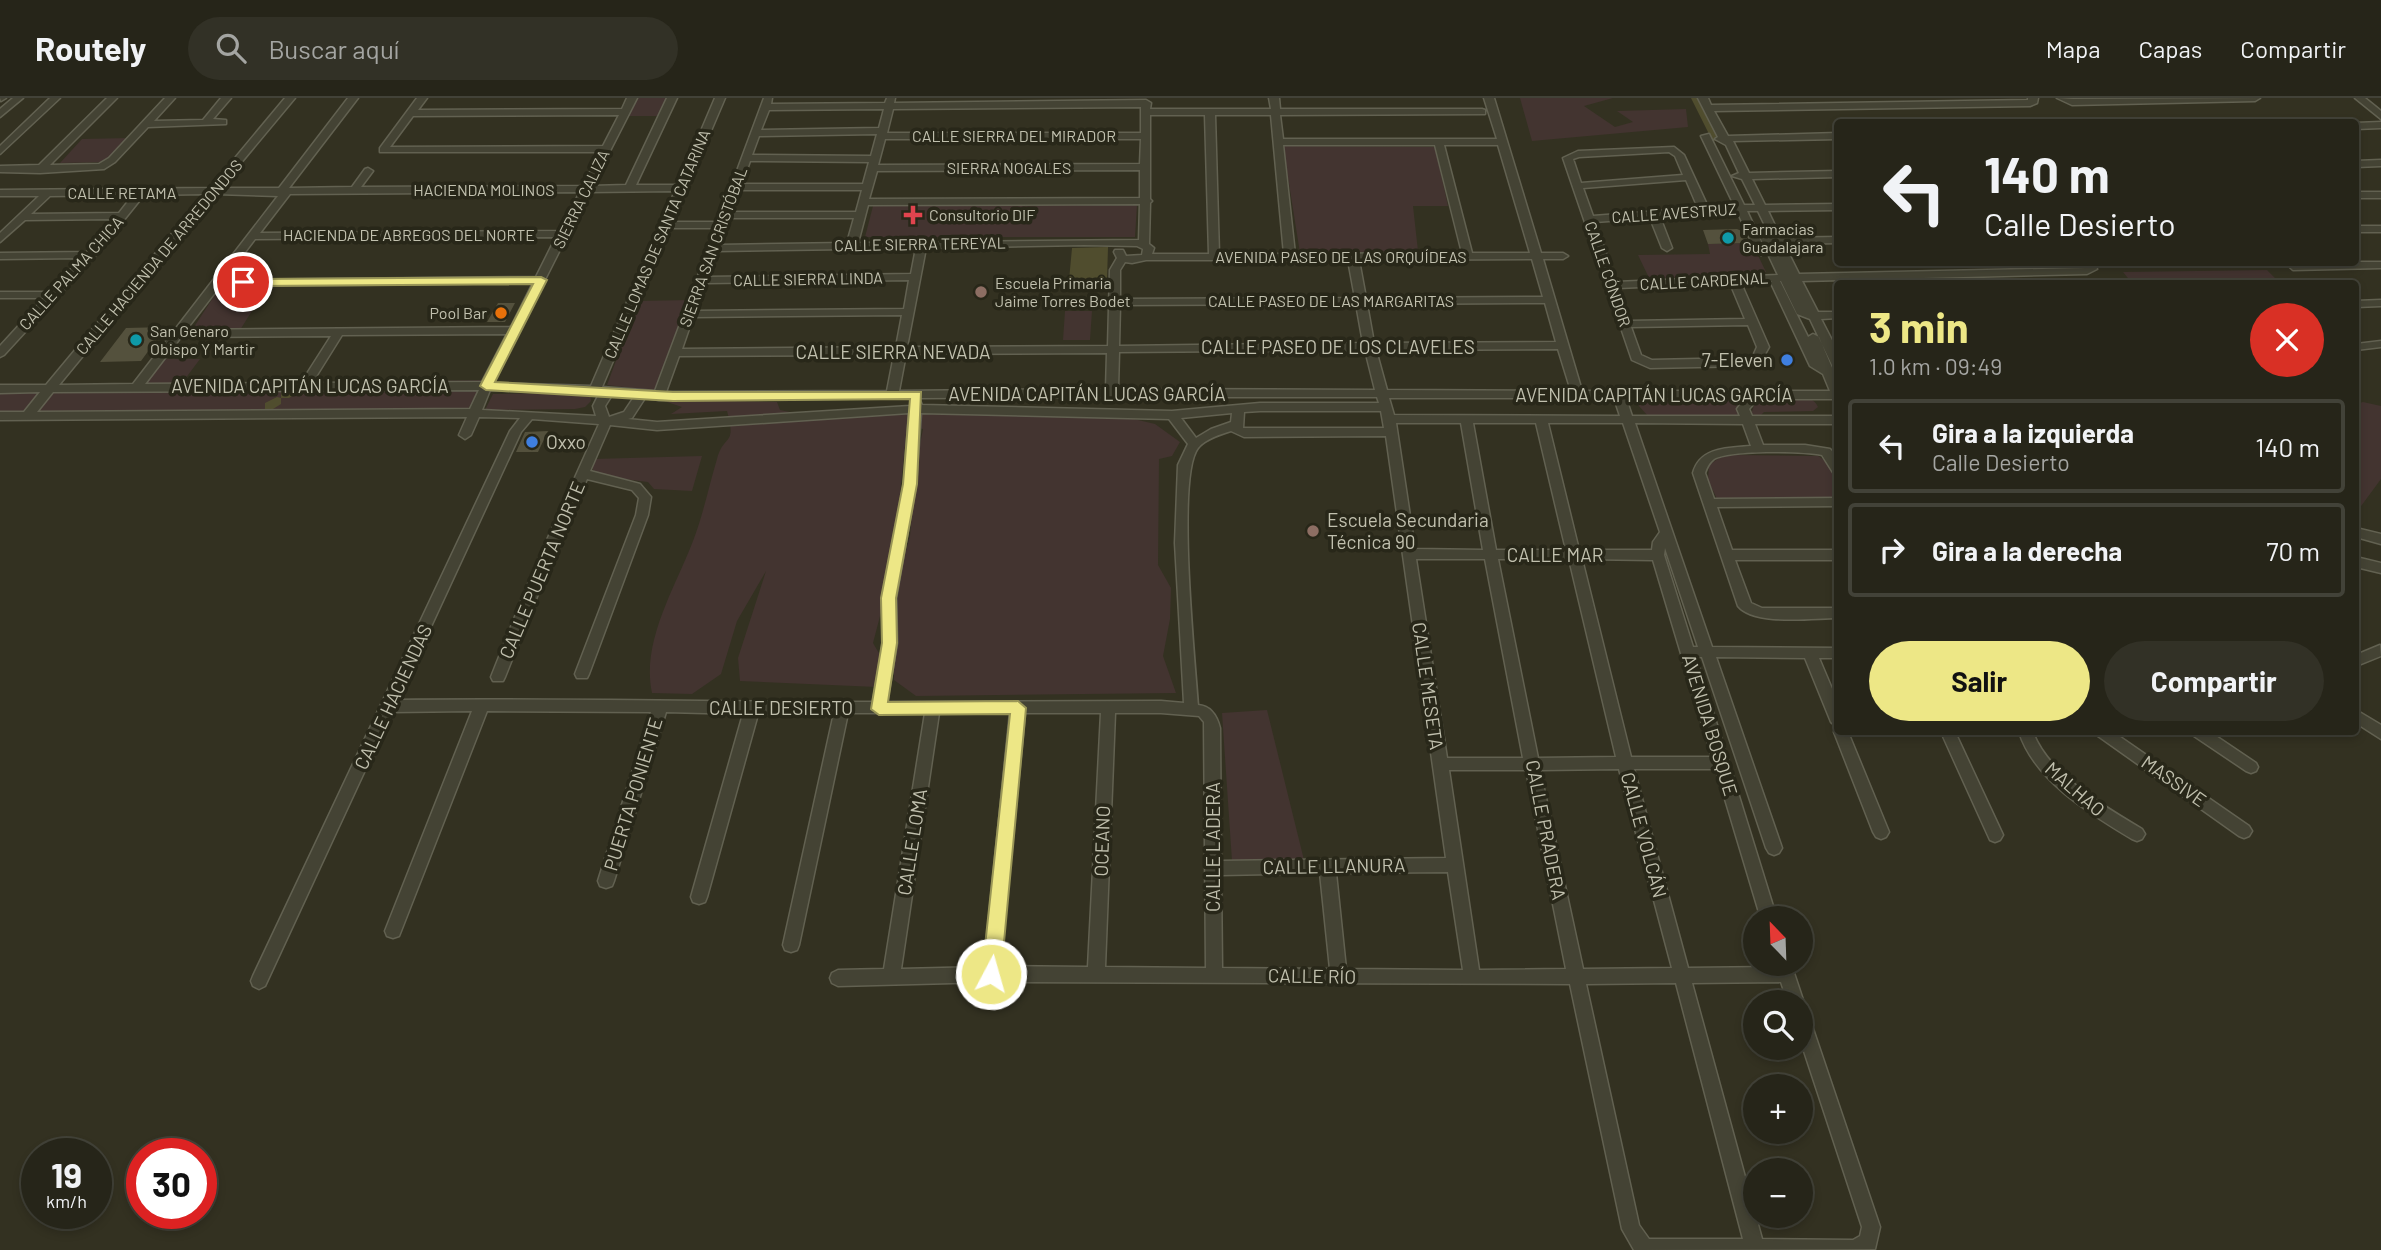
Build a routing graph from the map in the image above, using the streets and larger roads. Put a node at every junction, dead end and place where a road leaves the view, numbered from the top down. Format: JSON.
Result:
{"nodes":[{"id":1,"x":18,"y":98,"type":"edge"},
{"id":2,"x":55,"y":98,"type":"edge"},
{"id":3,"x":112,"y":98,"type":"edge"},
{"id":4,"x":170,"y":98,"type":"edge"},
{"id":5,"x":226,"y":98,"type":"edge"},
{"id":6,"x":290,"y":98,"type":"edge"},
{"id":7,"x":353,"y":98,"type":"edge"},
{"id":8,"x":422,"y":98,"type":"edge"},
{"id":9,"x":632,"y":98,"type":"edge"},
{"id":10,"x":672,"y":98,"type":"edge"},
{"id":11,"x":720,"y":98,"type":"edge"},
{"id":12,"x":1274,"y":98,"type":"edge"},
{"id":13,"x":1408,"y":98,"type":"edge"},
{"id":14,"x":1489,"y":98,"type":"edge"},
{"id":15,"x":1703,"y":98,"type":"edge"},
{"id":16,"x":2032,"y":98,"type":"edge"},
{"id":17,"x":2063,"y":98,"type":"edge"},
{"id":18,"x":2255,"y":98,"type":"edge"},
{"id":19,"x":2360,"y":98,"type":"edge"},
{"id":20,"x":890,"y":102,"type":"edge"},
{"id":21,"x":766,"y":103,"type":"edge"},
{"id":22,"x":1147,"y":104,"type":"edge"},
{"id":23,"x":1708,"y":108,"type":"junction"},
{"id":24,"x":1411,"y":110,"type":"junction"},
{"id":25,"x":1210,"y":111,"type":"junction"},
{"id":26,"x":1275,"y":111,"type":"junction"},
{"id":27,"x":625,"y":112,"type":"junction"},
{"id":28,"x":1482,"y":112,"type":"dead end"},
{"id":29,"x":412,"y":113,"type":"junction"},
{"id":30,"x":0,"y":114,"type":"edge"},
{"id":31,"x":2381,"y":116,"type":"edge"},
{"id":32,"x":223,"y":122,"type":"dead end"},
{"id":33,"x":205,"y":123,"type":"junction"},
{"id":34,"x":147,"y":124,"type":"junction"},
{"id":35,"x":2381,"y":125,"type":"edge"},
{"id":36,"x":2359,"y":126,"type":"edge"},
{"id":37,"x":2359,"y":131,"type":"edge"},
{"id":38,"x":2381,"y":131,"type":"edge"},
{"id":39,"x":755,"y":133,"type":"junction"},
{"id":40,"x":882,"y":134,"type":"junction"},
{"id":41,"x":1146,"y":135,"type":"junction"},
{"id":42,"x":1706,"y":136,"type":"dead end"},
{"id":43,"x":1834,"y":136,"type":"edge"},
{"id":44,"x":1724,"y":140,"type":"junction"},
{"id":45,"x":1279,"y":142,"type":"junction"},
{"id":46,"x":1439,"y":142,"type":"junction"},
{"id":47,"x":1501,"y":142,"type":"junction"},
{"id":48,"x":1834,"y":142,"type":"edge"},
{"id":49,"x":606,"y":149,"type":"junction"},
{"id":50,"x":0,"y":150,"type":"edge"},
{"id":51,"x":745,"y":158,"type":"junction"},
{"id":52,"x":874,"y":163,"type":"junction"},
{"id":53,"x":2359,"y":163,"type":"edge"},
{"id":54,"x":2381,"y":163,"type":"edge"},
{"id":55,"x":1146,"y":167,"type":"junction"},
{"id":56,"x":0,"y":170,"type":"edge"},
{"id":57,"x":40,"y":170,"type":"junction"},
{"id":58,"x":368,"y":171,"type":"dead end"},
{"id":59,"x":1834,"y":174,"type":"edge"},
{"id":60,"x":1740,"y":176,"type":"junction"},
{"id":61,"x":1689,"y":177,"type":"junction"},
{"id":62,"x":1577,"y":186,"type":"junction"},
{"id":63,"x":735,"y":187,"type":"junction"},
{"id":64,"x":868,"y":187,"type":"junction"},
{"id":65,"x":681,"y":188,"type":"junction"},
{"id":66,"x":629,"y":189,"type":"junction"},
{"id":67,"x":587,"y":190,"type":"junction"},
{"id":68,"x":354,"y":191,"type":"junction"},
{"id":69,"x":214,"y":192,"type":"junction"},
{"id":70,"x":283,"y":192,"type":"junction"},
{"id":71,"x":0,"y":193,"type":"edge"},
{"id":72,"x":47,"y":193,"type":"junction"},
{"id":73,"x":140,"y":193,"type":"junction"},
{"id":74,"x":2359,"y":195,"type":"edge"},
{"id":75,"x":2381,"y":195,"type":"edge"},
{"id":76,"x":1147,"y":201,"type":"junction"},
{"id":77,"x":864,"y":202,"type":"junction"},
{"id":78,"x":1749,"y":204,"type":"junction"},
{"id":79,"x":1702,"y":206,"type":"junction"},
{"id":80,"x":1834,"y":207,"type":"edge"},
{"id":81,"x":1654,"y":214,"type":"junction"},
{"id":82,"x":860,"y":215,"type":"junction"},
{"id":83,"x":122,"y":216,"type":"junction"},
{"id":84,"x":24,"y":217,"type":"junction"},
{"id":85,"x":1588,"y":219,"type":"junction"},
{"id":86,"x":722,"y":220,"type":"junction"},
{"id":87,"x":665,"y":225,"type":"junction"},
{"id":88,"x":2359,"y":229,"type":"edge"},
{"id":89,"x":2381,"y":229,"type":"edge"},
{"id":90,"x":564,"y":234,"type":"junction"},
{"id":91,"x":254,"y":236,"type":"junction"},
{"id":92,"x":0,"y":239,"type":"edge"},
{"id":93,"x":1834,"y":240,"type":"edge"},
{"id":94,"x":1772,"y":241,"type":"junction"},
{"id":95,"x":922,"y":244,"type":"junction"},
{"id":96,"x":1127,"y":244,"type":"junction"},
{"id":97,"x":852,"y":245,"type":"junction"},
{"id":98,"x":1144,"y":245,"type":"junction"},
{"id":99,"x":712,"y":248,"type":"junction"},
{"id":100,"x":1667,"y":248,"type":"dead end"},
{"id":101,"x":90,"y":254,"type":"junction"},
{"id":102,"x":0,"y":256,"type":"edge"},
{"id":103,"x":1468,"y":256,"type":"junction"},
{"id":104,"x":1536,"y":256,"type":"junction"},
{"id":105,"x":1563,"y":256,"type":"dead end"},
{"id":106,"x":1146,"y":257,"type":"junction"},
{"id":107,"x":1290,"y":257,"type":"junction"},
{"id":108,"x":1353,"y":257,"type":"junction"},
{"id":109,"x":1122,"y":258,"type":"junction"},
{"id":110,"x":1214,"y":258,"type":"junction"},
{"id":111,"x":2359,"y":265,"type":"edge"},
{"id":112,"x":2381,"y":265,"type":"edge"},
{"id":113,"x":2090,"y":266,"type":"edge"},
{"id":114,"x":915,"y":277,"type":"junction"},
{"id":115,"x":541,"y":280,"type":"junction"},
{"id":116,"x":702,"y":280,"type":"junction"},
{"id":117,"x":1834,"y":280,"type":"edge"},
{"id":118,"x":1842,"y":280,"type":"edge"},
{"id":119,"x":1787,"y":282,"type":"junction"},
{"id":120,"x":216,"y":283,"type":"junction"},
{"id":121,"x":1736,"y":283,"type":"junction"},
{"id":122,"x":1613,"y":285,"type":"junction"},
{"id":123,"x":0,"y":295,"type":"edge"},
{"id":124,"x":53,"y":295,"type":"junction"},
{"id":125,"x":1549,"y":300,"type":"junction"},
{"id":126,"x":1360,"y":301,"type":"junction"},
{"id":127,"x":1114,"y":302,"type":"junction"},
{"id":128,"x":2359,"y":303,"type":"edge"},
{"id":129,"x":2381,"y":303,"type":"edge"},
{"id":130,"x":907,"y":312,"type":"junction"},
{"id":131,"x":690,"y":314,"type":"junction"},
{"id":132,"x":1834,"y":315,"type":"edge"},
{"id":133,"x":1808,"y":316,"type":"junction"},
{"id":134,"x":1753,"y":322,"type":"junction"},
{"id":135,"x":1625,"y":324,"type":"junction"},
{"id":136,"x":516,"y":330,"type":"junction"},
{"id":137,"x":339,"y":332,"type":"junction"},
{"id":138,"x":178,"y":334,"type":"junction"},
{"id":139,"x":5,"y":341,"type":"edge"},
{"id":140,"x":2381,"y":344,"type":"edge"},
{"id":141,"x":1563,"y":345,"type":"junction"},
{"id":142,"x":1369,"y":346,"type":"junction"},
{"id":143,"x":2361,"y":346,"type":"edge"},
{"id":144,"x":1112,"y":348,"type":"junction"},
{"id":145,"x":899,"y":351,"type":"junction"},
{"id":146,"x":0,"y":353,"type":"edge"},
{"id":147,"x":674,"y":353,"type":"junction"},
{"id":148,"x":1833,"y":363,"type":"edge"},
{"id":149,"x":305,"y":386,"type":"junction"},
{"id":150,"x":486,"y":386,"type":"junction"},
{"id":151,"x":137,"y":387,"type":"junction"},
{"id":152,"x":50,"y":388,"type":"junction"},
{"id":153,"x":0,"y":389,"type":"edge"},
{"id":154,"x":594,"y":390,"type":"junction"},
{"id":155,"x":610,"y":391,"type":"junction"},
{"id":156,"x":1112,"y":393,"type":"junction"},
{"id":157,"x":1132,"y":393,"type":"junction"},
{"id":158,"x":1755,"y":394,"type":"junction"},
{"id":159,"x":641,"y":395,"type":"junction"},
{"id":160,"x":892,"y":395,"type":"junction"},
{"id":161,"x":1578,"y":395,"type":"junction"},
{"id":162,"x":1619,"y":395,"type":"junction"},
{"id":163,"x":659,"y":396,"type":"junction"},
{"id":164,"x":1834,"y":396,"type":"edge"},
{"id":165,"x":916,"y":402,"type":"junction"},
{"id":166,"x":1238,"y":409,"type":"junction"},
{"id":167,"x":1387,"y":413,"type":"junction"},
{"id":168,"x":475,"y":414,"type":"junction"},
{"id":169,"x":529,"y":415,"type":"junction"},
{"id":170,"x":1131,"y":415,"type":"junction"},
{"id":171,"x":1172,"y":415,"type":"junction"},
{"id":172,"x":0,"y":416,"type":"edge"},
{"id":173,"x":27,"y":416,"type":"junction"},
{"id":174,"x":1466,"y":419,"type":"junction"},
{"id":175,"x":1541,"y":420,"type":"junction"},
{"id":176,"x":1627,"y":420,"type":"junction"},
{"id":177,"x":1834,"y":420,"type":"edge"},
{"id":178,"x":606,"y":421,"type":"junction"},
{"id":179,"x":1746,"y":421,"type":"junction"},
{"id":180,"x":1764,"y":421,"type":"junction"},
{"id":181,"x":1235,"y":425,"type":"junction"},
{"id":182,"x":465,"y":435,"type":"dead end"},
{"id":183,"x":1194,"y":444,"type":"junction"},
{"id":184,"x":1759,"y":450,"type":"junction"},
{"id":185,"x":1776,"y":450,"type":"junction"},
{"id":186,"x":1834,"y":462,"type":"edge"},
{"id":187,"x":583,"y":473,"type":"junction"},
{"id":188,"x":1834,"y":502,"type":"edge"},
{"id":189,"x":1708,"y":503,"type":"junction"},
{"id":190,"x":1666,"y":533,"type":"junction"},
{"id":191,"x":2359,"y":534,"type":"edge"},
{"id":192,"x":2381,"y":539,"type":"edge"},
{"id":193,"x":1409,"y":554,"type":"junction"},
{"id":194,"x":1490,"y":555,"type":"junction"},
{"id":195,"x":1572,"y":555,"type":"junction"},
{"id":196,"x":1658,"y":555,"type":"junction"},
{"id":197,"x":1726,"y":555,"type":"junction"},
{"id":198,"x":1834,"y":555,"type":"edge"},
{"id":199,"x":2359,"y":563,"type":"edge"},
{"id":200,"x":2381,"y":568,"type":"edge"},
{"id":201,"x":1834,"y":613,"type":"edge"},
{"id":202,"x":2381,"y":650,"type":"edge"},
{"id":203,"x":1687,"y":652,"type":"junction"},
{"id":204,"x":1709,"y":653,"type":"junction"},
{"id":205,"x":1810,"y":653,"type":"junction"},
{"id":206,"x":1834,"y":653,"type":"edge"},
{"id":207,"x":2359,"y":660,"type":"edge"},
{"id":208,"x":582,"y":674,"type":"dead end"},
{"id":209,"x":498,"y":677,"type":"dead end"},
{"id":210,"x":482,"y":704,"type":"junction"},
{"id":211,"x":389,"y":706,"type":"junction"},
{"id":212,"x":660,"y":707,"type":"junction"},
{"id":213,"x":1108,"y":707,"type":"junction"},
{"id":214,"x":752,"y":708,"type":"junction"},
{"id":215,"x":933,"y":708,"type":"junction"},
{"id":216,"x":1018,"y":708,"type":"junction"},
{"id":217,"x":1191,"y":708,"type":"junction"},
{"id":218,"x":842,"y":709,"type":"junction"},
{"id":219,"x":879,"y":709,"type":"junction"},
{"id":220,"x":1834,"y":712,"type":"edge"},
{"id":221,"x":2359,"y":716,"type":"edge"},
{"id":222,"x":2359,"y":717,"type":"edge"},
{"id":223,"x":2381,"y":722,"type":"edge"},
{"id":224,"x":2381,"y":733,"type":"edge"},
{"id":225,"x":1842,"y":735,"type":"edge"},
{"id":226,"x":1949,"y":735,"type":"edge"},
{"id":227,"x":2027,"y":735,"type":"edge"},
{"id":228,"x":2107,"y":735,"type":"edge"},
{"id":229,"x":2203,"y":735,"type":"edge"},
{"id":230,"x":1532,"y":763,"type":"junction"},
{"id":231,"x":1625,"y":763,"type":"junction"},
{"id":232,"x":1720,"y":763,"type":"junction"},
{"id":233,"x":1439,"y":764,"type":"junction"},
{"id":234,"x":2251,"y":767,"type":"dead end"},
{"id":235,"x":2244,"y":831,"type":"dead end"},
{"id":236,"x":1881,"y":832,"type":"dead end"},
{"id":237,"x":2137,"y":834,"type":"dead end"},
{"id":238,"x":1994,"y":835,"type":"dead end"},
{"id":239,"x":1774,"y":848,"type":"dead end"},
{"id":240,"x":1454,"y":865,"type":"junction"},
{"id":241,"x":1214,"y":867,"type":"junction"},
{"id":242,"x":1326,"y":867,"type":"junction"},
{"id":243,"x":606,"y":881,"type":"dead end"},
{"id":244,"x":699,"y":897,"type":"dead end"},
{"id":245,"x":1765,"y":906,"type":"edge"},
{"id":246,"x":393,"y":931,"type":"dead end"},
{"id":247,"x":791,"y":945,"type":"dead end"},
{"id":248,"x":1743,"y":971,"type":"edge"},
{"id":249,"x":991,"y":974,"type":"junction"},
{"id":250,"x":1214,"y":974,"type":"junction"},
{"id":251,"x":1096,"y":975,"type":"junction"},
{"id":252,"x":1682,"y":975,"type":"junction"},
{"id":253,"x":891,"y":976,"type":"junction"},
{"id":254,"x":1575,"y":976,"type":"junction"},
{"id":255,"x":1339,"y":977,"type":"junction"},
{"id":256,"x":838,"y":978,"type":"dead end"},
{"id":257,"x":1472,"y":978,"type":"junction"},
{"id":258,"x":259,"y":981,"type":"dead end"},
{"id":259,"x":1813,"y":1053,"type":"edge"},
{"id":260,"x":1755,"y":1249,"type":"edge"}],
"edges":[{"from":1,"to":30,"type":"street"},
{"from":2,"to":50,"type":"street"},
{"from":3,"to":57,"type":"street"},
{"from":4,"to":34,"type":"street"},
{"from":5,"to":33,"type":"street"},
{"from":6,"to":69,"type":"street","name":"CALLE HACIENDA DE ARREDONDOS"},
{"from":7,"to":70,"type":"street"},
{"from":8,"to":29,"type":"street"},
{"from":9,"to":27,"type":"street","name":"SIERRA CALIZA"},
{"from":10,"to":66,"type":"street"},
{"from":11,"to":65,"type":"street","name":"CALLE LOMAS DE SANTA CATARINA"},
{"from":12,"to":26,"type":"street"},
{"from":13,"to":24,"type":"street"},
{"from":14,"to":47,"type":"street"},
{"from":15,"to":23,"type":"street"},
{"from":16,"to":23,"type":"street"},
{"from":17,"to":18,"type":"street"},
{"from":19,"to":31,"type":"street"},
{"from":20,"to":21,"type":"street"},
{"from":20,"to":22,"type":"street"},
{"from":20,"to":40,"type":"street"},
{"from":21,"to":39,"type":"street","name":"SIERRA SAN CRISTÓBAL"},
{"from":22,"to":25,"type":"street"},
{"from":22,"to":41,"type":"street"},
{"from":23,"to":44,"type":"street"},
{"from":24,"to":26,"type":"street"},
{"from":24,"to":28,"type":"street"},
{"from":25,"to":26,"type":"street"},
{"from":25,"to":110,"type":"street"},
{"from":26,"to":45,"type":"street"},
{"from":27,"to":29,"type":"street"},
{"from":27,"to":49,"type":"street","name":"SIERRA CALIZA"},
{"from":29,"to":49,"type":"street"},
{"from":32,"to":33,"type":"street"},
{"from":33,"to":34,"type":"street"},
{"from":34,"to":57,"type":"street"},
{"from":35,"to":36,"type":"street"},
{"from":37,"to":38,"type":"street"},
{"from":39,"to":40,"type":"street","name":"CALLE SIERRA DEL MIRADOR"},
{"from":39,"to":51,"type":"street","name":"SIERRA SAN CRISTÓBAL"},
{"from":40,"to":41,"type":"street","name":"CALLE SIERRA DEL MIRADOR"},
{"from":40,"to":52,"type":"street"},
{"from":41,"to":55,"type":"street"},
{"from":42,"to":78,"type":"street"},
{"from":43,"to":44,"type":"street"},
{"from":44,"to":48,"type":"street"},
{"from":44,"to":60,"type":"street"},
{"from":45,"to":46,"type":"street"},
{"from":45,"to":107,"type":"street"},
{"from":46,"to":47,"type":"street"},
{"from":46,"to":103,"type":"street"},
{"from":47,"to":104,"type":"street"},
{"from":49,"to":67,"type":"street","name":"SIERRA CALIZA"},
{"from":51,"to":52,"type":"street","name":"SIERRA NOGALES"},
{"from":51,"to":63,"type":"street","name":"SIERRA SAN CRISTÓBAL"},
{"from":52,"to":55,"type":"street","name":"SIERRA NOGALES"},
{"from":52,"to":64,"type":"street"},
{"from":53,"to":54,"type":"street"},
{"from":55,"to":76,"type":"street"},
{"from":56,"to":57,"type":"street"},
{"from":58,"to":68,"type":"street"},
{"from":59,"to":60,"type":"street"},
{"from":60,"to":78,"type":"street"},
{"from":61,"to":62,"type":"street"},
{"from":61,"to":62,"type":"street","name":"CALLE CÓNDOR"},
{"from":61,"to":79,"type":"street","name":"CALLE CÓNDOR"},
{"from":62,"to":85,"type":"street","name":"CALLE CÓNDOR"},
{"from":63,"to":64,"type":"street"},
{"from":63,"to":86,"type":"street","name":"SIERRA SAN CRISTÓBAL"},
{"from":64,"to":77,"type":"street"},
{"from":65,"to":66,"type":"street","name":"HACIENDA MOLINOS"},
{"from":65,"to":87,"type":"street","name":"CALLE LOMAS DE SANTA CATARINA"},
{"from":66,"to":67,"type":"street","name":"HACIENDA MOLINOS"},
{"from":67,"to":68,"type":"street","name":"HACIENDA MOLINOS"},
{"from":67,"to":90,"type":"street","name":"SIERRA CALIZA"},
{"from":68,"to":70,"type":"street","name":"HACIENDA MOLINOS"},
{"from":69,"to":70,"type":"street","name":"CALLE RETAMA"},
{"from":69,"to":73,"type":"street","name":"CALLE RETAMA"},
{"from":69,"to":152,"type":"street","name":"CALLE HACIENDA DE ARREDONDOS"},
{"from":70,"to":91,"type":"street"},
{"from":71,"to":72,"type":"street","name":"CALLE RETAMA"},
{"from":72,"to":73,"type":"street","name":"CALLE RETAMA"},
{"from":72,"to":84,"type":"street"},
{"from":73,"to":83,"type":"street","name":"CALLE PALMA CHICA"},
{"from":74,"to":75,"type":"street"},
{"from":76,"to":77,"type":"street"},
{"from":76,"to":98,"type":"street"},
{"from":77,"to":82,"type":"street"},
{"from":78,"to":79,"type":"street","name":"CALLE AVESTRUZ"},
{"from":78,"to":80,"type":"street","name":"CALLE AVESTRUZ"},
{"from":78,"to":94,"type":"street"},
{"from":78,"to":119,"type":"street"},
{"from":79,"to":81,"type":"street","name":"CALLE AVESTRUZ"},
{"from":81,"to":85,"type":"street","name":"CALLE AVESTRUZ"},
{"from":81,"to":100,"type":"street"},
{"from":82,"to":86,"type":"street"},
{"from":82,"to":97,"type":"street"},
{"from":83,"to":84,"type":"street"},
{"from":83,"to":101,"type":"street","name":"CALLE PALMA CHICA"},
{"from":84,"to":92,"type":"street"},
{"from":85,"to":122,"type":"street","name":"CALLE CÓNDOR"},
{"from":86,"to":87,"type":"street"},
{"from":86,"to":99,"type":"street","name":"SIERRA SAN CRISTÓBAL"},
{"from":87,"to":154,"type":"street","name":"CALLE LOMAS DE SANTA CATARINA"},
{"from":88,"to":89,"type":"street"},
{"from":90,"to":91,"type":"street","name":"HACIENDA DE ABREGOS DEL NORTE"},
{"from":90,"to":115,"type":"street","name":"SIERRA CALIZA"},
{"from":91,"to":120,"type":"street"},
{"from":93,"to":94,"type":"street"},
{"from":94,"to":119,"type":"street"},
{"from":95,"to":96,"type":"street","name":"CALLE SIERRA TEREYAL"},
{"from":95,"to":97,"type":"street","name":"CALLE SIERRA TEREYAL"},
{"from":95,"to":114,"type":"street"},
{"from":96,"to":98,"type":"street","name":"CALLE SIERRA TEREYAL"},
{"from":96,"to":109,"type":"street"},
{"from":97,"to":99,"type":"street","name":"CALLE SIERRA TEREYAL"},
{"from":98,"to":106,"type":"street"},
{"from":99,"to":116,"type":"street","name":"SIERRA SAN CRISTÓBAL"},
{"from":101,"to":102,"type":"street"},
{"from":101,"to":124,"type":"street","name":"CALLE PALMA CHICA"},
{"from":103,"to":104,"type":"street","name":"AVENIDA PASEO DE LAS ORQUÍDEAS"},
{"from":103,"to":108,"type":"street","name":"AVENIDA PASEO DE LAS ORQUÍDEAS"},
{"from":104,"to":105,"type":"street","name":"AVENIDA PASEO DE LAS ORQUÍDEAS"},
{"from":104,"to":125,"type":"street"},
{"from":106,"to":109,"type":"street","name":"AVENIDA PASEO DE LAS ORQUÍDEAS"},
{"from":106,"to":110,"type":"street","name":"AVENIDA PASEO DE LAS ORQUÍDEAS"},
{"from":107,"to":108,"type":"street","name":"AVENIDA PASEO DE LAS ORQUÍDEAS"},
{"from":107,"to":110,"type":"street","name":"AVENIDA PASEO DE LAS ORQUÍDEAS"},
{"from":108,"to":126,"type":"street","name":"CALLE MESETA"},
{"from":109,"to":127,"type":"street"},
{"from":111,"to":112,"type":"street"},
{"from":113,"to":118,"type":"street","name":"CALLE CARDENAL"},
{"from":114,"to":116,"type":"street","name":"CALLE SIERRA LINDA"},
{"from":114,"to":130,"type":"street"},
{"from":115,"to":120,"type":"street"},
{"from":115,"to":136,"type":"street","name":"SIERRA CALIZA"},
{"from":116,"to":131,"type":"street","name":"SIERRA SAN CRISTÓBAL"},
{"from":117,"to":119,"type":"street","name":"CALLE CARDENAL"},
{"from":119,"to":121,"type":"street","name":"CALLE CARDENAL"},
{"from":119,"to":133,"type":"street"},
{"from":119,"to":148,"type":"street"},
{"from":120,"to":138,"type":"street"},
{"from":121,"to":122,"type":"street","name":"CALLE CARDENAL"},
{"from":121,"to":134,"type":"street","name":"CALLE CÓNDOR"},
{"from":122,"to":135,"type":"street","name":"CALLE CÓNDOR"},
{"from":123,"to":124,"type":"street"},
{"from":124,"to":139,"type":"street","name":"CALLE PALMA CHICA"},
{"from":125,"to":126,"type":"street","name":"CALLE PASEO DE LAS MARGARITAS"},
{"from":125,"to":141,"type":"street"},
{"from":126,"to":127,"type":"street","name":"CALLE PASEO DE LAS MARGARITAS"},
{"from":126,"to":142,"type":"street","name":"CALLE MESETA"},
{"from":127,"to":144,"type":"street"},
{"from":128,"to":129,"type":"street"},
{"from":130,"to":131,"type":"street"},
{"from":130,"to":145,"type":"street"},
{"from":131,"to":147,"type":"street","name":"SIERRA SAN CRISTÓBAL"},
{"from":132,"to":133,"type":"street"},
{"from":133,"to":148,"type":"street"},
{"from":134,"to":135,"type":"street"},
{"from":134,"to":135,"type":"street","name":"CALLE CÓNDOR"},
{"from":136,"to":137,"type":"street"},
{"from":136,"to":150,"type":"street","name":"SIERRA CALIZA"},
{"from":137,"to":138,"type":"street"},
{"from":137,"to":149,"type":"street"},
{"from":138,"to":151,"type":"street"},
{"from":139,"to":146,"type":"street","name":"CALLE PALMA CHICA"},
{"from":140,"to":143,"type":"street"},
{"from":141,"to":142,"type":"street","name":"CALLE PASEO DE LOS CLAVELES"},
{"from":141,"to":161,"type":"street"},
{"from":142,"to":144,"type":"street","name":"CALLE PASEO DE LOS CLAVELES"},
{"from":142,"to":167,"type":"street","name":"CALLE MESETA"},
{"from":144,"to":145,"type":"street","name":"CALLE SIERRA NEVADA"},
{"from":144,"to":156,"type":"street"},
{"from":145,"to":147,"type":"street","name":"CALLE SIERRA NEVADA"},
{"from":145,"to":160,"type":"street"},
{"from":147,"to":163,"type":"street","name":"SIERRA SAN CRISTÓBAL"},
{"from":149,"to":150,"type":"street","name":"AVENIDA CAPITÁN LUCAS GARCÍA"},
{"from":149,"to":151,"type":"street","name":"AVENIDA CAPITÁN LUCAS GARCÍA"},
{"from":150,"to":154,"type":"street","name":"AVENIDA CAPITÁN LUCAS GARCÍA"},
{"from":150,"to":168,"type":"street","name":"SIERRA CALIZA"},
{"from":151,"to":152,"type":"street","name":"AVENIDA CAPITÁN LUCAS GARCÍA"},
{"from":152,"to":153,"type":"street","name":"AVENIDA CAPITÁN LUCAS GARCÍA"},
{"from":152,"to":173,"type":"street","name":"CALLE HACIENDA DE ARREDONDOS"},
{"from":154,"to":155,"type":"street","name":"AVENIDA CAPITÁN LUCAS GARCÍA"},
{"from":155,"to":159,"type":"street","name":"AVENIDA CAPITÁN LUCAS GARCÍA"},
{"from":155,"to":178,"type":"street","name":"CALLE PUERTA NORTE"},
{"from":156,"to":157,"type":"street","name":"AVENIDA CAPITÁN LUCAS GARCÍA"},
{"from":156,"to":165,"type":"street","name":"AVENIDA CAPITÁN LUCAS GARCÍA"},
{"from":157,"to":167,"type":"street","name":"AVENIDA CAPITÁN LUCAS GARCÍA"},
{"from":157,"to":170,"type":"street"},
{"from":158,"to":162,"type":"street","name":"AVENIDA CAPITÁN LUCAS GARCÍA"},
{"from":158,"to":164,"type":"street","name":"AVENIDA CAPITÁN LUCAS GARCÍA"},
{"from":158,"to":179,"type":"street"},
{"from":159,"to":163,"type":"street","name":"AVENIDA CAPITÁN LUCAS GARCÍA"},
{"from":159,"to":178,"type":"street"},
{"from":160,"to":163,"type":"street","name":"AVENIDA CAPITÁN LUCAS GARCÍA"},
{"from":160,"to":165,"type":"street","name":"AVENIDA CAPITÁN LUCAS GARCÍA"},
{"from":161,"to":162,"type":"street","name":"AVENIDA CAPITÁN LUCAS GARCÍA"},
{"from":161,"to":167,"type":"street","name":"AVENIDA CAPITÁN LUCAS GARCÍA"},
{"from":162,"to":176,"type":"street","name":"AVENIDA BOSQUE"},
{"from":165,"to":170,"type":"street"},
{"from":165,"to":178,"type":"street","name":"AVENIDA CAPITÁN LUCAS GARCÍA"},
{"from":165,"to":219,"type":"street"},
{"from":166,"to":167,"type":"street"},
{"from":166,"to":171,"type":"street"},
{"from":166,"to":181,"type":"street"},
{"from":167,"to":174,"type":"street","name":"AVENIDA CAPITÁN LUCAS GARCÍA"},
{"from":167,"to":181,"type":"street"},
{"from":167,"to":193,"type":"street","name":"CALLE MESETA"},
{"from":168,"to":169,"type":"street","name":"AVENIDA CAPITÁN LUCAS GARCÍA"},
{"from":168,"to":173,"type":"street","name":"AVENIDA CAPITÁN LUCAS GARCÍA"},
{"from":168,"to":182,"type":"street","name":"SIERRA CALIZA"},
{"from":169,"to":178,"type":"street","name":"AVENIDA CAPITÁN LUCAS GARCÍA"},
{"from":169,"to":211,"type":"street","name":"CALLE HACIENDAS"},
{"from":170,"to":171,"type":"street"},
{"from":171,"to":183,"type":"street"},
{"from":172,"to":173,"type":"street","name":"AVENIDA CAPITÁN LUCAS GARCÍA"},
{"from":174,"to":175,"type":"street","name":"AVENIDA CAPITÁN LUCAS GARCÍA"},
{"from":174,"to":194,"type":"street","name":"CALLE PRADERA"},
{"from":175,"to":176,"type":"street","name":"AVENIDA CAPITÁN LUCAS GARCÍA"},
{"from":175,"to":195,"type":"street","name":"CALLE VOLCÁN"},
{"from":176,"to":179,"type":"street","name":"AVENIDA CAPITÁN LUCAS GARCÍA"},
{"from":176,"to":190,"type":"street","name":"AVENIDA BOSQUE"},
{"from":177,"to":180,"type":"street","name":"AVENIDA CAPITÁN LUCAS GARCÍA"},
{"from":178,"to":187,"type":"street","name":"CALLE PUERTA NORTE"},
{"from":179,"to":180,"type":"street","name":"AVENIDA CAPITÁN LUCAS GARCÍA"},
{"from":179,"to":184,"type":"street"},
{"from":180,"to":185,"type":"street"},
{"from":181,"to":183,"type":"street"},
{"from":183,"to":217,"type":"street"},
{"from":184,"to":185,"type":"street"},
{"from":184,"to":189,"type":"street"},
{"from":185,"to":186,"type":"street"},
{"from":187,"to":208,"type":"street"},
{"from":187,"to":209,"type":"street","name":"CALLE PUERTA NORTE"},
{"from":188,"to":189,"type":"street"},
{"from":189,"to":197,"type":"street"},
{"from":190,"to":196,"type":"street"},
{"from":190,"to":204,"type":"street","name":"AVENIDA BOSQUE"},
{"from":191,"to":192,"type":"street"},
{"from":193,"to":194,"type":"street","name":"CALLE MAR"},
{"from":193,"to":233,"type":"street","name":"CALLE MESETA"},
{"from":194,"to":195,"type":"street","name":"CALLE MAR"},
{"from":194,"to":230,"type":"street","name":"CALLE PRADERA"},
{"from":195,"to":196,"type":"street","name":"CALLE MAR"},
{"from":195,"to":231,"type":"street","name":"CALLE VOLCÁN"},
{"from":196,"to":203,"type":"street","name":"AVENIDA BOSQUE"},
{"from":197,"to":198,"type":"street"},
{"from":197,"to":201,"type":"street"},
{"from":199,"to":200,"type":"street"},
{"from":202,"to":207,"type":"street"},
{"from":203,"to":204,"type":"street"},
{"from":203,"to":232,"type":"street","name":"AVENIDA BOSQUE"},
{"from":204,"to":205,"type":"street"},
{"from":204,"to":239,"type":"street","name":"AVENIDA BOSQUE"},
{"from":205,"to":206,"type":"street"},
{"from":205,"to":220,"type":"street"},
{"from":210,"to":211,"type":"street","name":"CALLE DESIERTO"},
{"from":210,"to":212,"type":"street","name":"CALLE DESIERTO"},
{"from":210,"to":246,"type":"street"},
{"from":211,"to":258,"type":"street","name":"CALLE HACIENDAS"},
{"from":212,"to":214,"type":"street","name":"CALLE DESIERTO"},
{"from":212,"to":243,"type":"street","name":"PUERTA PONIENTE"},
{"from":213,"to":216,"type":"street","name":"CALLE DESIERTO"},
{"from":213,"to":217,"type":"street","name":"CALLE DESIERTO"},
{"from":213,"to":251,"type":"street","name":"OCEANO"},
{"from":214,"to":218,"type":"street","name":"CALLE DESIERTO"},
{"from":214,"to":244,"type":"street"},
{"from":215,"to":216,"type":"street","name":"CALLE DESIERTO"},
{"from":215,"to":219,"type":"street","name":"CALLE DESIERTO"},
{"from":215,"to":253,"type":"street","name":"CALLE LOMA"},
{"from":216,"to":249,"type":"street"},
{"from":217,"to":241,"type":"street","name":"CALLE LADERA"},
{"from":218,"to":219,"type":"street","name":"CALLE DESIERTO"},
{"from":218,"to":247,"type":"street"},
{"from":221,"to":223,"type":"street"},
{"from":222,"to":224,"type":"street"},
{"from":225,"to":236,"type":"street"},
{"from":226,"to":238,"type":"street"},
{"from":227,"to":237,"type":"street","name":"MALHAO"},
{"from":228,"to":235,"type":"street","name":"MASSIVE"},
{"from":229,"to":234,"type":"street"},
{"from":230,"to":231,"type":"street"},
{"from":230,"to":233,"type":"street"},
{"from":230,"to":254,"type":"street","name":"CALLE PRADERA"},
{"from":231,"to":232,"type":"street"},
{"from":231,"to":252,"type":"street","name":"CALLE VOLCÁN"},
{"from":232,"to":245,"type":"street","name":"AVENIDA BOSQUE"},
{"from":233,"to":240,"type":"street","name":"CALLE MESETA"},
{"from":240,"to":242,"type":"street","name":"CALLE LLANURA"},
{"from":240,"to":257,"type":"street","name":"CALLE MESETA"},
{"from":241,"to":242,"type":"street","name":"CALLE LLANURA"},
{"from":241,"to":250,"type":"street","name":"CALLE LADERA"},
{"from":242,"to":255,"type":"street"},
{"from":248,"to":252,"type":"street","name":"CALLE RÍO"},
{"from":249,"to":251,"type":"street","name":"CALLE RÍO"},
{"from":249,"to":253,"type":"street","name":"CALLE RÍO"},
{"from":250,"to":251,"type":"street","name":"CALLE RÍO"},
{"from":250,"to":255,"type":"street","name":"CALLE RÍO"},
{"from":252,"to":254,"type":"street","name":"CALLE RÍO"},
{"from":252,"to":260,"type":"street","name":"CALLE VOLCÁN"},
{"from":253,"to":256,"type":"street","name":"CALLE RÍO"},
{"from":254,"to":257,"type":"street","name":"CALLE RÍO"},
{"from":254,"to":260,"type":"street","name":"CALLE PRADERA"},
{"from":255,"to":257,"type":"street","name":"CALLE RÍO"},
{"from":259,"to":260,"type":"street"}]}
